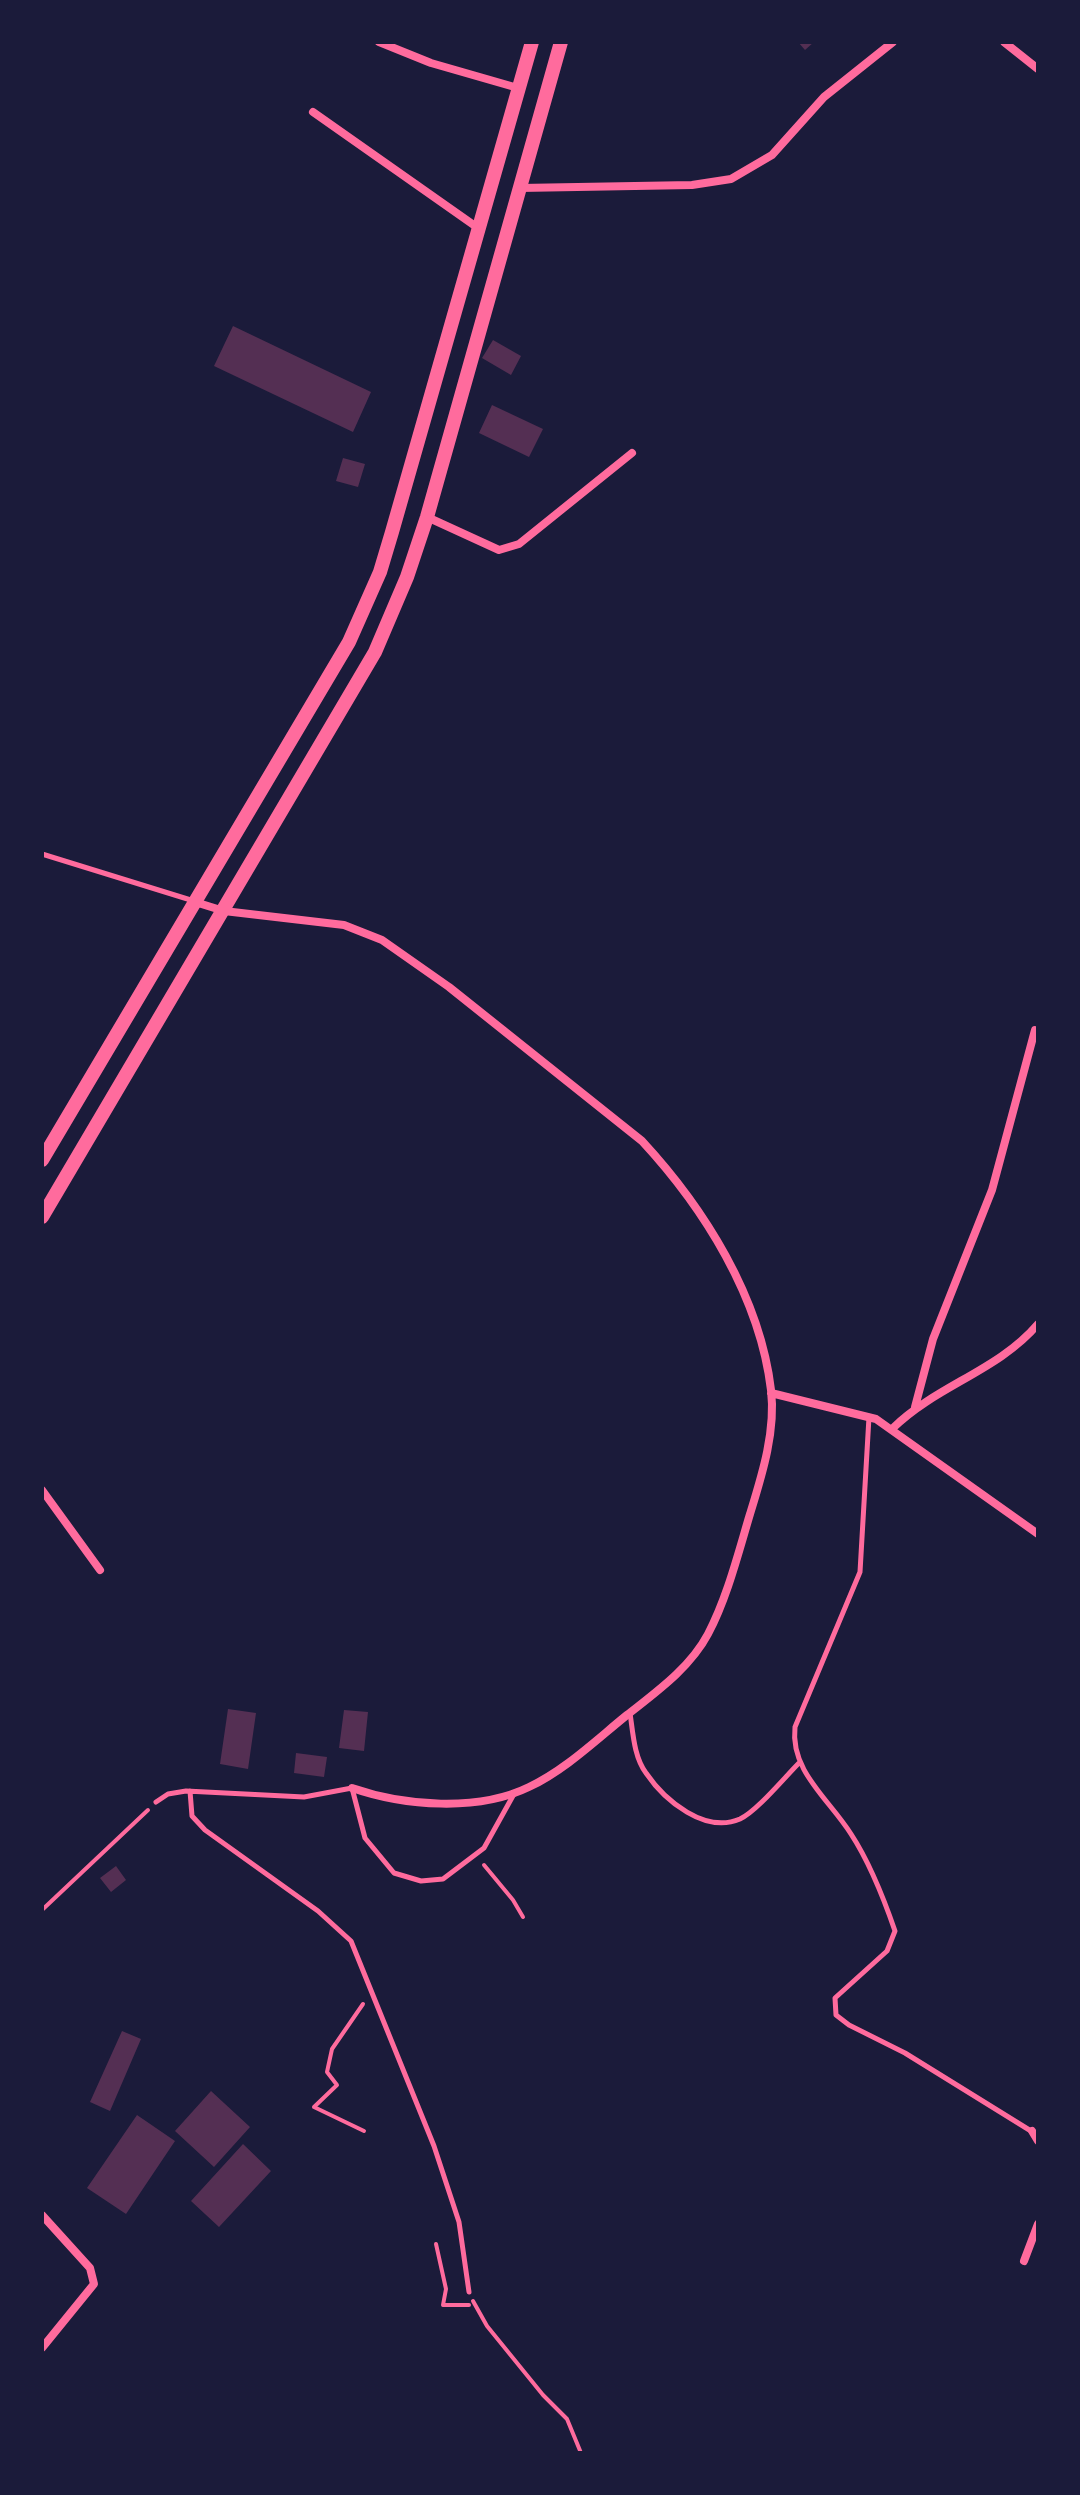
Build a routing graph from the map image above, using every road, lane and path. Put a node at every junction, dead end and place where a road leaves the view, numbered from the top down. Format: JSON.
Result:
{"nodes":[{"id":1,"x":379,"y":42,"type":"edge"},
{"id":2,"x":532,"y":42,"type":"edge"},
{"id":3,"x":561,"y":42,"type":"edge"},
{"id":4,"x":893,"y":42,"type":"edge"},
{"id":5,"x":1004,"y":42,"type":"edge"},
{"id":6,"x":1038,"y":69,"type":"edge"},
{"id":7,"x":518,"y":88,"type":"junction"},
{"id":8,"x":313,"y":112,"type":"dead end"},
{"id":9,"x":519,"y":188,"type":"junction"},
{"id":10,"x":478,"y":228,"type":"junction"},
{"id":11,"x":632,"y":453,"type":"dead end"},
{"id":12,"x":427,"y":517,"type":"junction"},
{"id":13,"x":42,"y":854,"type":"edge"},
{"id":14,"x":195,"y":902,"type":"junction"},
{"id":15,"x":224,"y":911,"type":"junction"},
{"id":16,"x":1035,"y":1030,"type":"dead end"},
{"id":17,"x":42,"y":1160,"type":"edge"},
{"id":18,"x":42,"y":1217,"type":"edge"},
{"id":19,"x":1038,"y":1324,"type":"edge"},
{"id":20,"x":771,"y":1393,"type":"junction"},
{"id":21,"x":915,"y":1407,"type":"junction"},
{"id":22,"x":869,"y":1417,"type":"junction"},
{"id":23,"x":893,"y":1428,"type":"junction"},
{"id":24,"x":42,"y":1490,"type":"edge"},
{"id":25,"x":1038,"y":1534,"type":"edge"},
{"id":26,"x":100,"y":1570,"type":"dead end"},
{"id":27,"x":630,"y":1712,"type":"junction"},
{"id":28,"x":799,"y":1763,"type":"junction"},
{"id":29,"x":352,"y":1788,"type":"junction"},
{"id":30,"x":190,"y":1791,"type":"junction"},
{"id":31,"x":514,"y":1793,"type":"junction"},
{"id":32,"x":156,"y":1802,"type":"joint"},
{"id":33,"x":489,"y":1869,"type":"dead end"},
{"id":34,"x":42,"y":1910,"type":"edge"},
{"id":35,"x":523,"y":1917,"type":"dead end"},
{"id":36,"x":371,"y":1994,"type":"junction"},
{"id":37,"x":364,"y":2131,"type":"dead end"},
{"id":38,"x":1032,"y":2131,"type":"joint"},
{"id":39,"x":1038,"y":2141,"type":"edge"},
{"id":40,"x":42,"y":2215,"type":"edge"},
{"id":41,"x":1038,"y":2224,"type":"edge"},
{"id":42,"x":436,"y":2244,"type":"dead end"},
{"id":43,"x":1024,"y":2261,"type":"dead end"},
{"id":44,"x":469,"y":2292,"type":"joint"},
{"id":45,"x":473,"y":2302,"type":"junction"},
{"id":46,"x":42,"y":2348,"type":"edge"},
{"id":47,"x":581,"y":2453,"type":"edge"}],
"edges":[{"from":1,"to":7,"type":"street"},
{"from":2,"to":7,"type":"main road"},
{"from":3,"to":9,"type":"main road"},
{"from":4,"to":9,"type":"street"},
{"from":5,"to":6,"type":"street"},
{"from":7,"to":10,"type":"main road"},
{"from":8,"to":10,"type":"street"},
{"from":9,"to":12,"type":"main road"},
{"from":10,"to":14,"type":"main road"},
{"from":11,"to":12,"type":"street"},
{"from":12,"to":15,"type":"main road"},
{"from":13,"to":14,"type":"lane"},
{"from":14,"to":15,"type":"street"},
{"from":14,"to":17,"type":"main road"},
{"from":15,"to":18,"type":"main road"},
{"from":15,"to":20,"type":"street"},
{"from":16,"to":21,"type":"street"},
{"from":19,"to":21,"type":"street"},
{"from":20,"to":22,"type":"street"},
{"from":20,"to":27,"type":"street"},
{"from":21,"to":23,"type":"street"},
{"from":22,"to":23,"type":"street"},
{"from":22,"to":28,"type":"lane"},
{"from":23,"to":25,"type":"street"},
{"from":24,"to":26,"type":"street"},
{"from":27,"to":28,"type":"lane"},
{"from":27,"to":31,"type":"street"},
{"from":28,"to":38,"type":"lane"},
{"from":29,"to":30,"type":"lane"},
{"from":29,"to":31,"type":"street"},
{"from":29,"to":31,"type":"lane"},
{"from":30,"to":32,"type":"lane"},
{"from":30,"to":36,"type":"lane"},
{"from":32,"to":34,"type":"path"},
{"from":33,"to":35,"type":"path"},
{"from":36,"to":37,"type":"path"},
{"from":36,"to":44,"type":"lane"},
{"from":38,"to":39,"type":"street"},
{"from":40,"to":46,"type":"street"},
{"from":41,"to":43,"type":"street"},
{"from":42,"to":45,"type":"path"},
{"from":44,"to":45,"type":"path"},
{"from":45,"to":47,"type":"path"}]}
